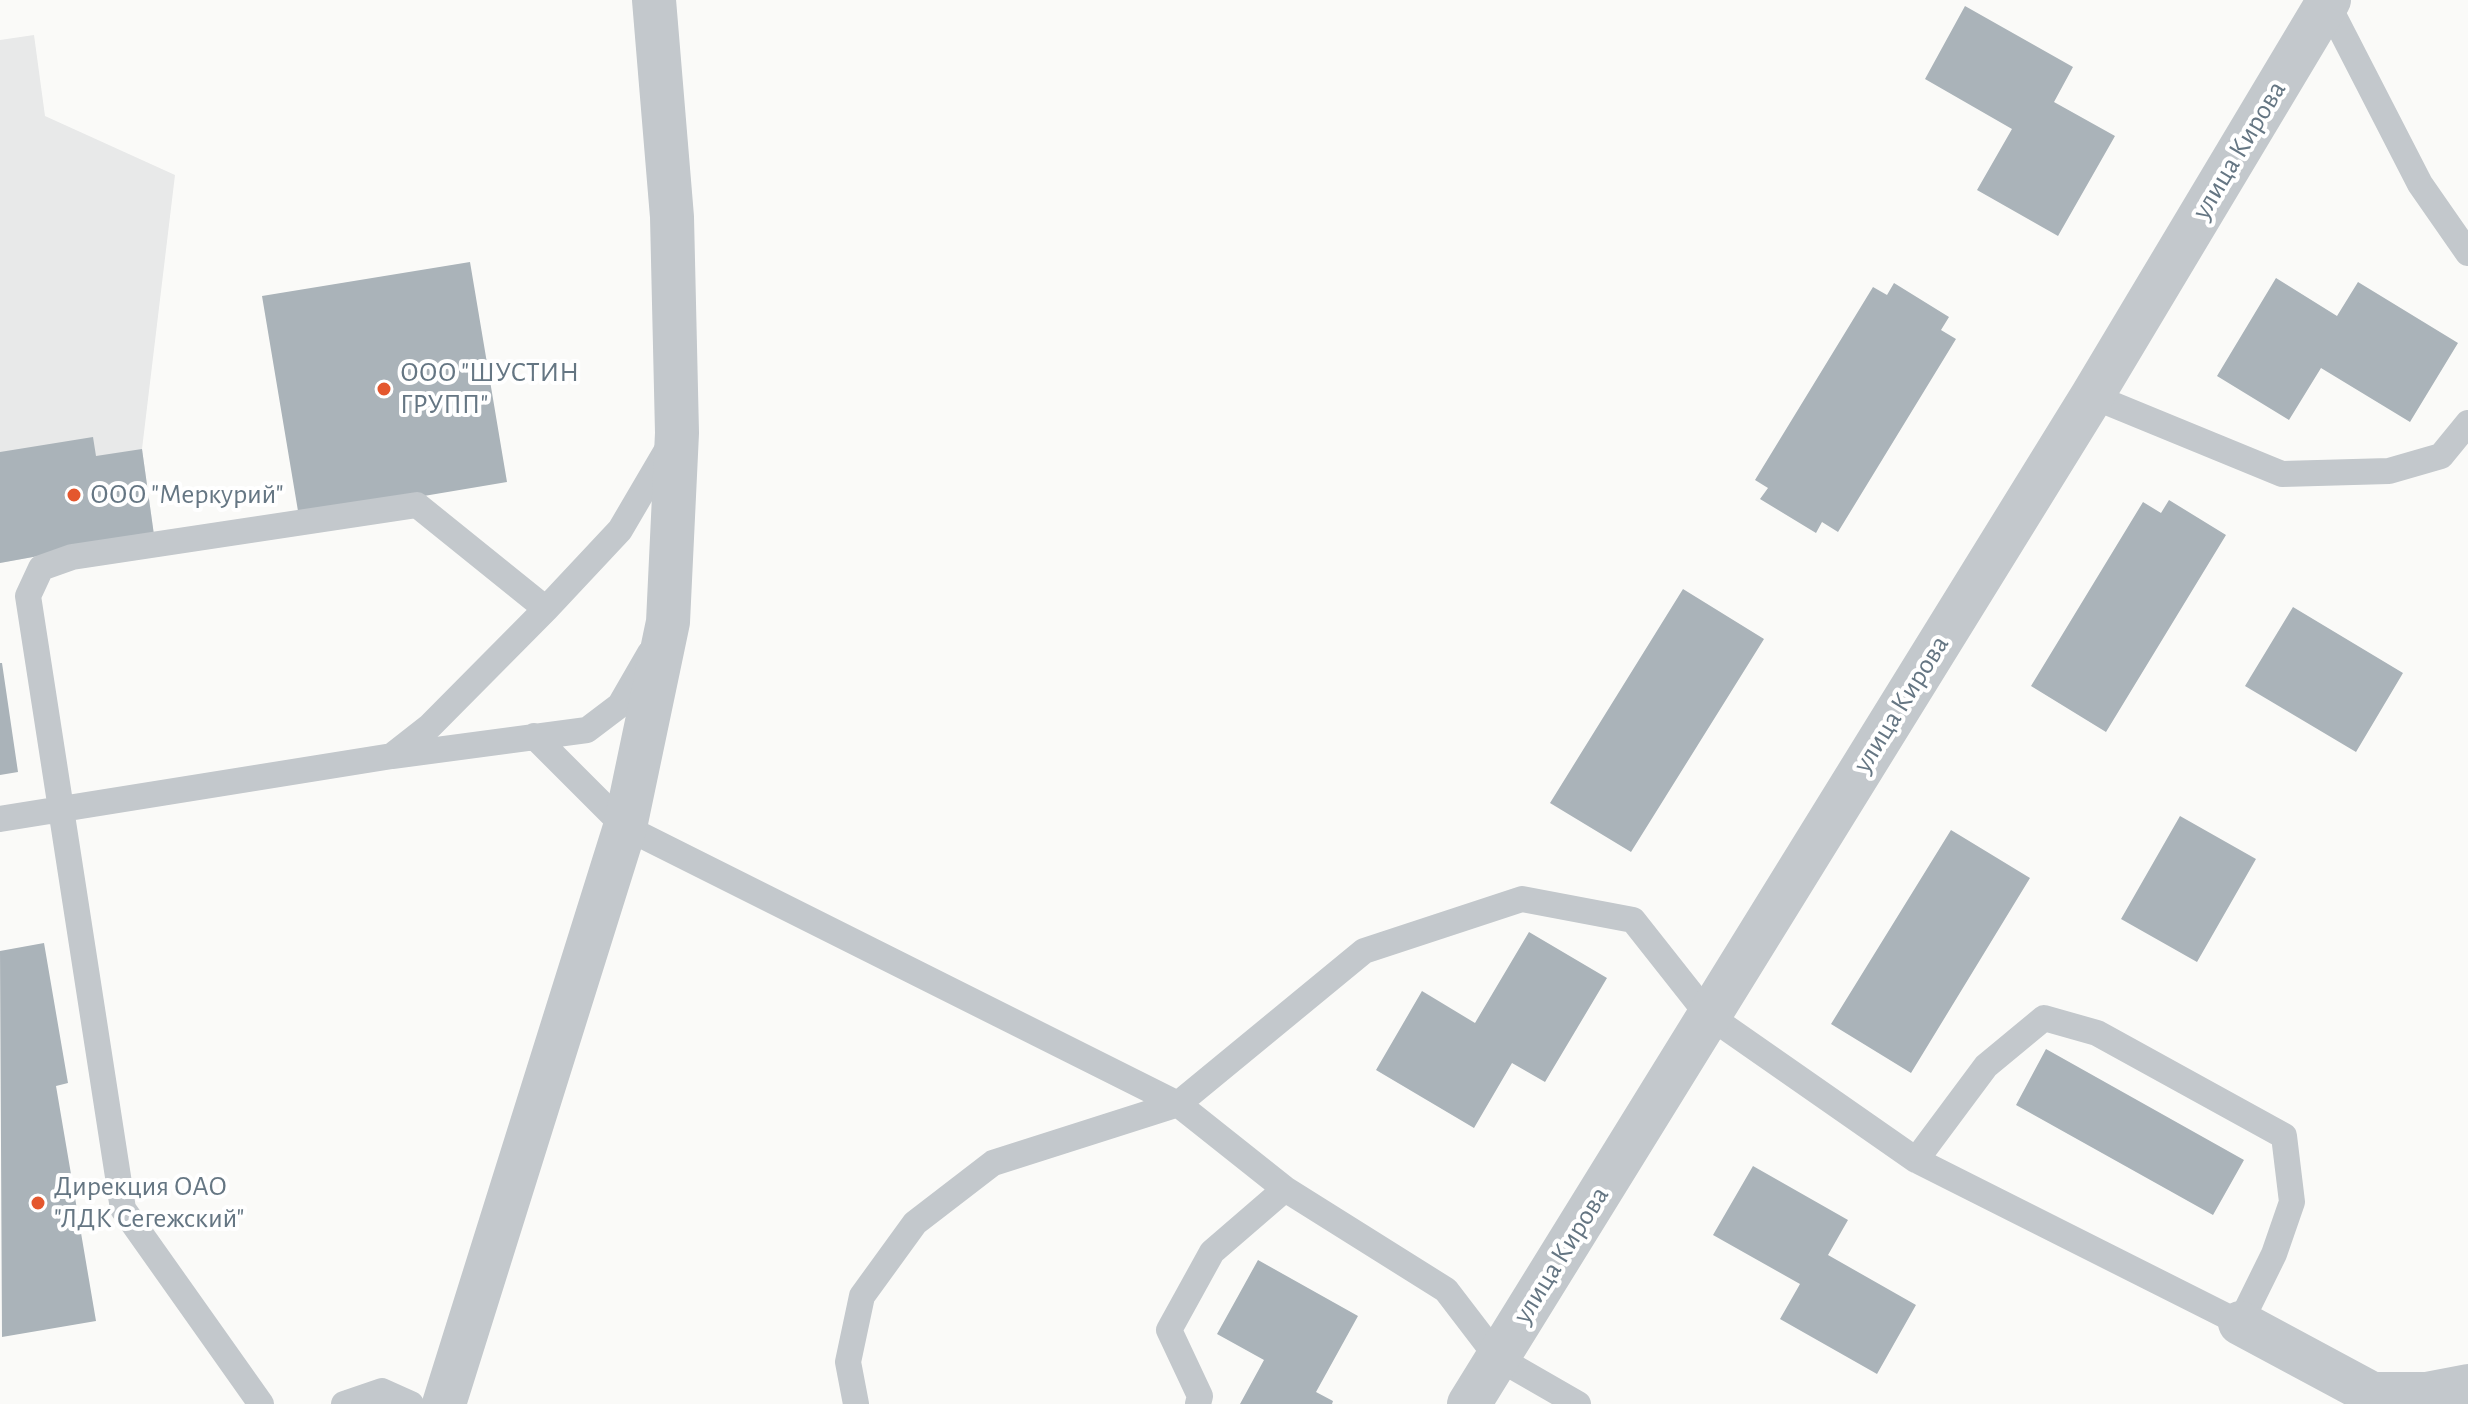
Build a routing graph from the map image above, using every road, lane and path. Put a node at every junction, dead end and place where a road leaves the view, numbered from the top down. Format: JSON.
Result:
{"nodes":[{"id":1,"x":654,"y":0,"type":"edge"},
{"id":2,"x":2328,"y":2,"type":"edge"},
{"id":3,"x":2468,"y":253,"type":"edge"},
{"id":4,"x":2092,"y":396,"type":"junction"},
{"id":5,"x":2468,"y":423,"type":"edge"},
{"id":6,"x":677,"y":433,"type":"junction"},
{"id":7,"x":546,"y":609,"type":"junction"},
{"id":8,"x":668,"y":622,"type":"junction"},
{"id":9,"x":534,"y":736,"type":"junction"},
{"id":10,"x":392,"y":756,"type":"junction"},
{"id":11,"x":63,"y":807,"type":"junction"},
{"id":12,"x":0,"y":819,"type":"edge"},
{"id":13,"x":625,"y":827,"type":"junction"},
{"id":14,"x":1708,"y":1015,"type":"junction"},
{"id":15,"x":1178,"y":1104,"type":"junction"},
{"id":16,"x":1916,"y":1160,"type":"junction"},
{"id":17,"x":1285,"y":1189,"type":"junction"},
{"id":18,"x":2240,"y":1323,"type":"junction"},
{"id":19,"x":1498,"y":1358,"type":"junction"},
{"id":20,"x":2468,"y":1386,"type":"edge"},
{"id":21,"x":261,"y":1404,"type":"edge"},
{"id":22,"x":344,"y":1404,"type":"edge"},
{"id":23,"x":411,"y":1404,"type":"edge"},
{"id":24,"x":444,"y":1404,"type":"edge"},
{"id":25,"x":856,"y":1404,"type":"edge"},
{"id":26,"x":1198,"y":1404,"type":"edge"},
{"id":27,"x":1469,"y":1404,"type":"edge"},
{"id":28,"x":1578,"y":1404,"type":"edge"}],
"edges":[{"from":1,"to":6,"type":"street"},
{"from":2,"to":3,"type":"lane"},
{"from":2,"to":4,"type":"street","name":"улица Кирова"},
{"from":4,"to":5,"type":"lane"},
{"from":4,"to":14,"type":"street","name":"улица Кирова"},
{"from":6,"to":7,"type":"lane"},
{"from":6,"to":8,"type":"street"},
{"from":7,"to":10,"type":"lane"},
{"from":7,"to":11,"type":"lane"},
{"from":8,"to":9,"type":"lane"},
{"from":8,"to":13,"type":"street"},
{"from":9,"to":10,"type":"lane"},
{"from":9,"to":13,"type":"lane"},
{"from":10,"to":11,"type":"lane"},
{"from":11,"to":12,"type":"lane"},
{"from":11,"to":21,"type":"lane"},
{"from":13,"to":15,"type":"lane"},
{"from":13,"to":24,"type":"street"},
{"from":14,"to":15,"type":"lane"},
{"from":14,"to":16,"type":"lane"},
{"from":14,"to":19,"type":"street","name":"улица Кирова"},
{"from":15,"to":17,"type":"lane"},
{"from":15,"to":25,"type":"lane"},
{"from":16,"to":18,"type":"lane"},
{"from":16,"to":18,"type":"lane"},
{"from":17,"to":19,"type":"lane"},
{"from":17,"to":26,"type":"lane"},
{"from":18,"to":20,"type":"street"},
{"from":19,"to":27,"type":"street","name":"улица Кирова"},
{"from":19,"to":28,"type":"lane"},
{"from":22,"to":23,"type":"lane"}]}
